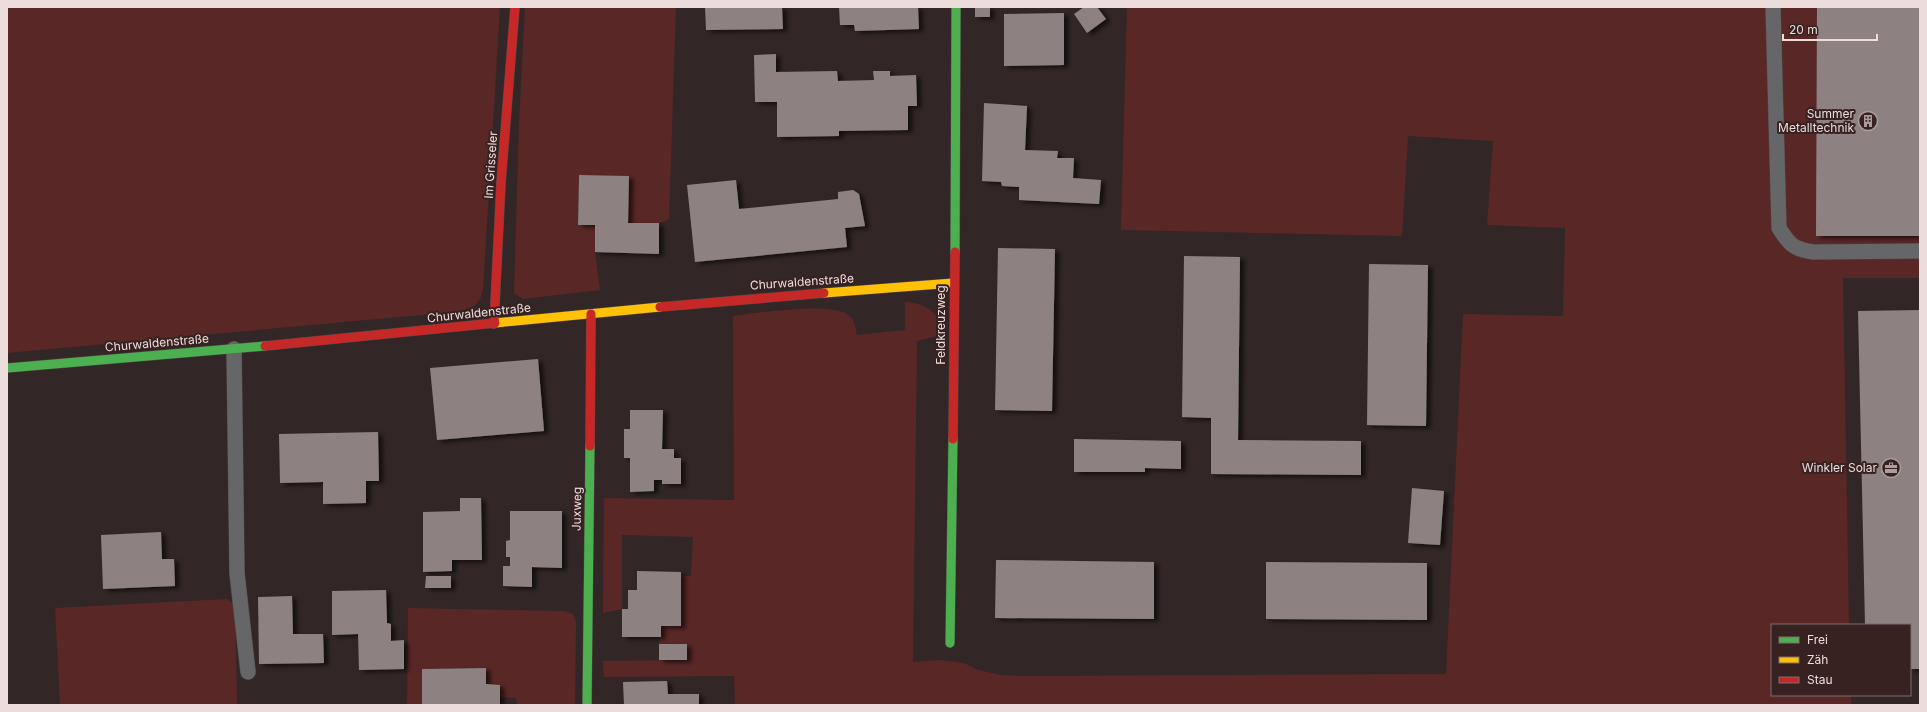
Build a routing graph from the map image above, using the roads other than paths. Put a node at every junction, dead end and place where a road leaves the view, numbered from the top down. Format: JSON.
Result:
{"nodes":[{"id":1,"x":515,"y":7,"type":"edge"},
{"id":2,"x":956,"y":7,"type":"edge"},
{"id":3,"x":1773,"y":7,"type":"edge"},
{"id":4,"x":1920,"y":251,"type":"edge"},
{"id":5,"x":954,"y":283,"type":"junction"},
{"id":6,"x":591,"y":314,"type":"junction"},
{"id":7,"x":494,"y":324,"type":"junction"},
{"id":8,"x":234,"y":349,"type":"junction"},
{"id":9,"x":7,"y":368,"type":"edge"},
{"id":10,"x":950,"y":643,"type":"dead end"},
{"id":11,"x":248,"y":672,"type":"dead end"},
{"id":12,"x":587,"y":705,"type":"edge"}],
"edges":[{"from":1,"to":7,"type":"street","name":"Im Grisseler"},
{"from":2,"to":5,"type":"street","name":"Feldkreuzweg"},
{"from":3,"to":4,"type":"lane"},
{"from":5,"to":6,"type":"street","name":"Churwaldenstraße"},
{"from":5,"to":10,"type":"street","name":"Feldkreuzweg"},
{"from":6,"to":7,"type":"street","name":"Churwaldenstraße"},
{"from":6,"to":12,"type":"street","name":"Juxweg"},
{"from":7,"to":8,"type":"street","name":"Churwaldenstraße"},
{"from":8,"to":9,"type":"street","name":"Churwaldenstraße"},
{"from":8,"to":11,"type":"lane"}]}
